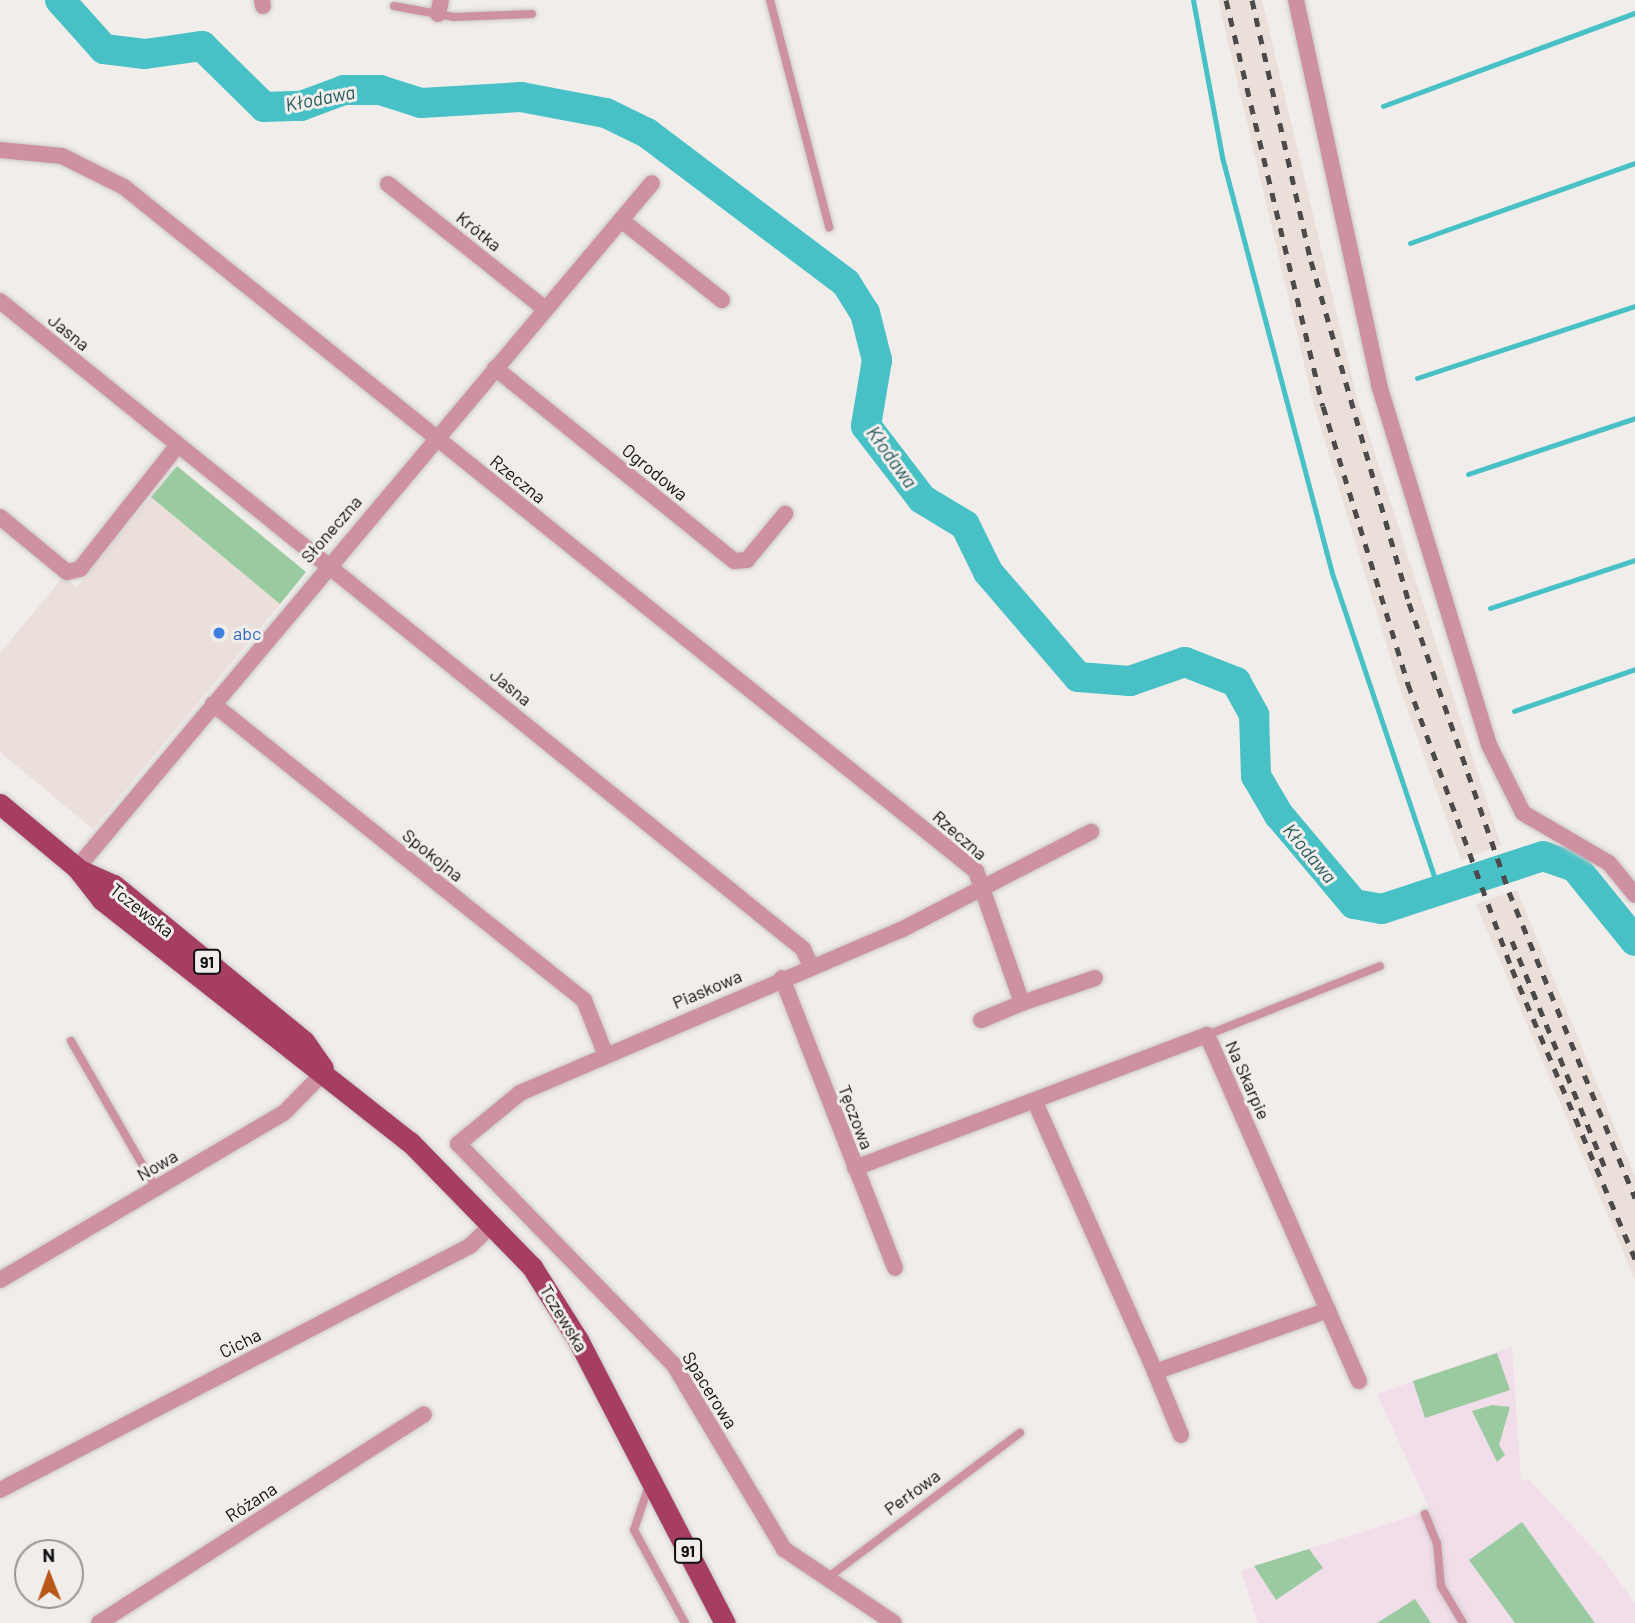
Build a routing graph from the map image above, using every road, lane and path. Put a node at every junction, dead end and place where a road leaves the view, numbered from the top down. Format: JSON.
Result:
{"nodes":[{"id":1,"x":770,"y":0,"type":"edge"},
{"id":2,"x":1296,"y":0,"type":"edge"},
{"id":3,"x":394,"y":6,"type":"dead end"},
{"id":4,"x":439,"y":7,"type":"edge"},
{"id":5,"x":532,"y":14,"type":"dead end"},
{"id":6,"x":0,"y":150,"type":"edge"},
{"id":7,"x":652,"y":183,"type":"dead end"},
{"id":8,"x":388,"y":184,"type":"dead end"},
{"id":9,"x":621,"y":220,"type":"junction"},
{"id":10,"x":829,"y":227,"type":"dead end"},
{"id":11,"x":722,"y":300,"type":"dead end"},
{"id":12,"x":0,"y":301,"type":"edge"},
{"id":13,"x":545,"y":309,"type":"junction"},
{"id":14,"x":495,"y":368,"type":"junction"},
{"id":15,"x":436,"y":438,"type":"junction"},
{"id":16,"x":178,"y":444,"type":"junction"},
{"id":17,"x":785,"y":514,"type":"dead end"},
{"id":18,"x":0,"y":517,"type":"edge"},
{"id":19,"x":326,"y":564,"type":"junction"},
{"id":20,"x":213,"y":704,"type":"junction"},
{"id":21,"x":0,"y":804,"type":"edge"},
{"id":22,"x":1091,"y":832,"type":"dead end"},
{"id":23,"x":77,"y":868,"type":"junction"},
{"id":24,"x":982,"y":891,"type":"junction"},
{"id":25,"x":1635,"y":895,"type":"edge"},
{"id":26,"x":811,"y":966,"type":"junction"},
{"id":27,"x":1380,"y":966,"type":"dead end"},
{"id":28,"x":782,"y":978,"type":"junction"},
{"id":29,"x":1095,"y":978,"type":"dead end"},
{"id":30,"x":1022,"y":1003,"type":"junction"},
{"id":31,"x":981,"y":1020,"type":"dead end"},
{"id":32,"x":1207,"y":1035,"type":"junction"},
{"id":33,"x":71,"y":1041,"type":"dead end"},
{"id":34,"x":605,"y":1053,"type":"junction"},
{"id":35,"x":325,"y":1071,"type":"junction"},
{"id":36,"x":1035,"y":1102,"type":"junction"},
{"id":37,"x":458,"y":1144,"type":"joint"},
{"id":38,"x":855,"y":1168,"type":"junction"},
{"id":39,"x":156,"y":1188,"type":"junction"},
{"id":40,"x":492,"y":1224,"type":"junction"},
{"id":41,"x":895,"y":1268,"type":"dead end"},
{"id":42,"x":0,"y":1280,"type":"edge"},
{"id":43,"x":1328,"y":1310,"type":"junction"},
{"id":44,"x":1155,"y":1372,"type":"junction"},
{"id":45,"x":1359,"y":1381,"type":"dead end"},
{"id":46,"x":424,"y":1415,"type":"dead end"},
{"id":47,"x":1020,"y":1433,"type":"dead end"},
{"id":48,"x":1181,"y":1435,"type":"dead end"},
{"id":49,"x":652,"y":1479,"type":"junction"},
{"id":50,"x":0,"y":1490,"type":"edge"},
{"id":51,"x":1425,"y":1514,"type":"dead end"},
{"id":52,"x":826,"y":1579,"type":"junction"},
{"id":53,"x":99,"y":1623,"type":"edge"},
{"id":54,"x":685,"y":1623,"type":"edge"},
{"id":55,"x":725,"y":1623,"type":"edge"},
{"id":56,"x":894,"y":1623,"type":"edge"},
{"id":57,"x":1463,"y":1623,"type":"edge"}],
"edges":[{"from":1,"to":10,"type":"lane"},
{"from":2,"to":25,"type":"street"},
{"from":3,"to":4,"type":"lane"},
{"from":4,"to":5,"type":"lane"},
{"from":6,"to":15,"type":"street","name":"Rzeczna"},
{"from":7,"to":9,"type":"street","name":"Słoneczna"},
{"from":8,"to":13,"type":"street","name":"Krótka"},
{"from":9,"to":11,"type":"street"},
{"from":9,"to":13,"type":"street","name":"Słoneczna"},
{"from":12,"to":16,"type":"street","name":"Jasna"},
{"from":13,"to":14,"type":"street","name":"Słoneczna"},
{"from":14,"to":15,"type":"street","name":"Słoneczna"},
{"from":14,"to":17,"type":"street","name":"Ogrodowa"},
{"from":15,"to":19,"type":"street","name":"Słoneczna"},
{"from":15,"to":24,"type":"street","name":"Rzeczna"},
{"from":16,"to":18,"type":"street"},
{"from":16,"to":19,"type":"street","name":"Jasna"},
{"from":19,"to":20,"type":"street","name":"Słoneczna"},
{"from":19,"to":26,"type":"street","name":"Jasna"},
{"from":20,"to":23,"type":"street","name":"Słoneczna"},
{"from":20,"to":34,"type":"street","name":"Spokojna"},
{"from":21,"to":23,"type":"main road","name":"Tczewska","number":"91"},
{"from":22,"to":24,"type":"street","name":"Piaskowa"},
{"from":23,"to":35,"type":"main road","name":"Tczewska","number":"91"},
{"from":24,"to":26,"type":"street","name":"Piaskowa"},
{"from":24,"to":30,"type":"street"},
{"from":26,"to":28,"type":"street","name":"Piaskowa"},
{"from":27,"to":32,"type":"lane"},
{"from":28,"to":34,"type":"street","name":"Piaskowa"},
{"from":28,"to":38,"type":"street","name":"Tęczowa"},
{"from":29,"to":30,"type":"street"},
{"from":30,"to":31,"type":"street"},
{"from":32,"to":36,"type":"street","name":"Na Skarpie"},
{"from":32,"to":43,"type":"street","name":"Na Skarpie"},
{"from":33,"to":39,"type":"lane"},
{"from":34,"to":37,"type":"street","name":"Piaskowa"},
{"from":35,"to":39,"type":"street","name":"Nowa"},
{"from":35,"to":40,"type":"main road","name":"Tczewska","number":"91"},
{"from":36,"to":38,"type":"street","name":"Na Skarpie"},
{"from":36,"to":44,"type":"street"},
{"from":37,"to":52,"type":"street","name":"Spacerowa"},
{"from":38,"to":41,"type":"street","name":"Tęczowa"},
{"from":39,"to":42,"type":"street","name":"Nowa"},
{"from":40,"to":49,"type":"main road","name":"Tczewska","number":"91"},
{"from":40,"to":50,"type":"street","name":"Cicha"},
{"from":43,"to":44,"type":"street"},
{"from":43,"to":45,"type":"street","name":"Na Skarpie"},
{"from":44,"to":48,"type":"street"},
{"from":46,"to":53,"type":"street","name":"Różana"},
{"from":47,"to":52,"type":"lane","name":"Perłowa"},
{"from":49,"to":54,"type":"lane"},
{"from":49,"to":55,"type":"main road","name":"Tczewska","number":"91"},
{"from":51,"to":57,"type":"lane"},
{"from":52,"to":56,"type":"street","name":"Spacerowa"}]}
